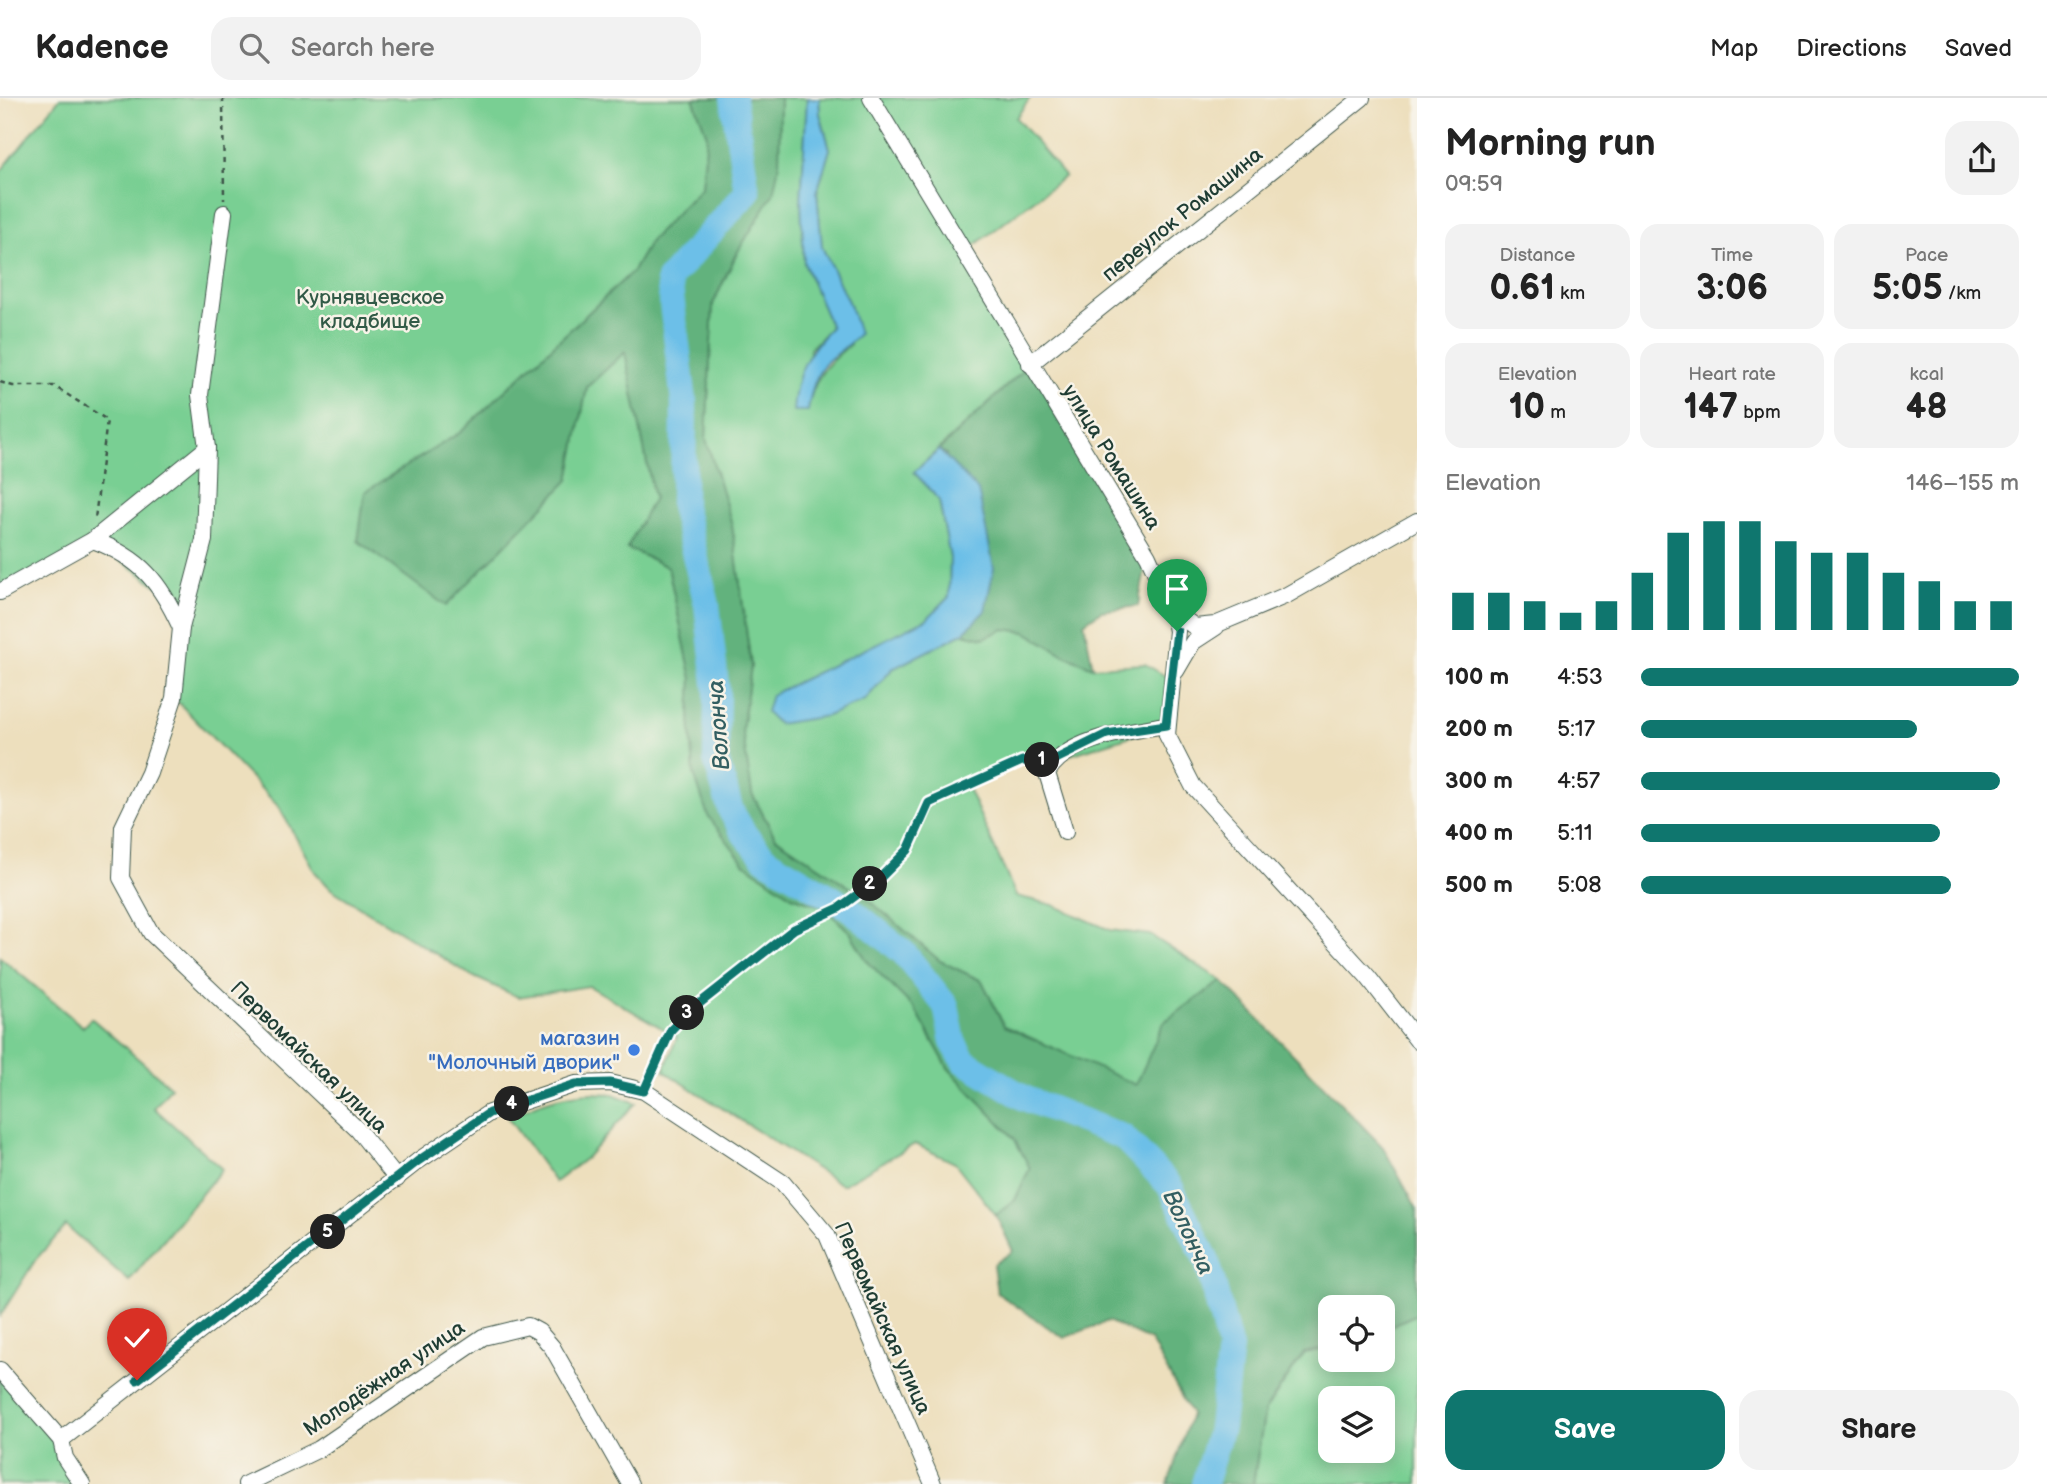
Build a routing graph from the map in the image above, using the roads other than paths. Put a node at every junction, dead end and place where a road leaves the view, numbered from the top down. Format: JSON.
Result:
{"nodes":[{"id":1,"x":871,"y":98,"type":"edge"},
{"id":2,"x":1362,"y":98,"type":"edge"},
{"id":3,"x":224,"y":213,"type":"road end"},
{"id":4,"x":1030,"y":364,"type":"junction"},
{"id":5,"x":207,"y":448,"type":"junction"},
{"id":6,"x":1417,"y":521,"type":"edge"},
{"id":7,"x":93,"y":540,"type":"junction"},
{"id":8,"x":0,"y":592,"type":"edge"},
{"id":9,"x":1173,"y":611,"type":"junction"},
{"id":10,"x":1228,"y":621,"type":"junction"},
{"id":11,"x":181,"y":628,"type":"junction"},
{"id":12,"x":1172,"y":680,"type":"junction"},
{"id":13,"x":1166,"y":725,"type":"junction"},
{"id":14,"x":1065,"y":832,"type":"dead end"},
{"id":15,"x":1417,"y":1040,"type":"edge"},
{"id":16,"x":397,"y":1179,"type":"junction"},
{"id":17,"x":0,"y":1370,"type":"edge"},
{"id":18,"x":61,"y":1440,"type":"junction"},
{"id":19,"x":82,"y":1484,"type":"edge"},
{"id":20,"x":246,"y":1484,"type":"edge"},
{"id":21,"x":630,"y":1484,"type":"edge"},
{"id":22,"x":933,"y":1484,"type":"edge"}],
"edges":[{"from":1,"to":4,"type":"street","name":"улица Ромашина"},
{"from":2,"to":4,"type":"street","name":"переулок Ромашина"},
{"from":3,"to":5,"type":"street","name":"Первомайская улица"},
{"from":4,"to":9,"type":"street","name":"улица Ромашина"},
{"from":5,"to":7,"type":"street"},
{"from":5,"to":11,"type":"street","name":"Первомайская улица"},
{"from":6,"to":10,"type":"street"},
{"from":7,"to":8,"type":"street"},
{"from":7,"to":11,"type":"street"},
{"from":9,"to":10,"type":"street"},
{"from":9,"to":12,"type":"street","name":"улица Ромашина"},
{"from":10,"to":12,"type":"street"},
{"from":11,"to":16,"type":"street","name":"Первомайская улица"},
{"from":12,"to":13,"type":"street","name":"улица Ромашина"},
{"from":13,"to":14,"type":"street"},
{"from":13,"to":15,"type":"street","name":"улица Ромашина"},
{"from":16,"to":18,"type":"street"},
{"from":16,"to":22,"type":"street","name":"Первомайская улица"},
{"from":17,"to":18,"type":"street"},
{"from":18,"to":19,"type":"street"},
{"from":20,"to":21,"type":"street","name":"Молодёжная улица"}]}
